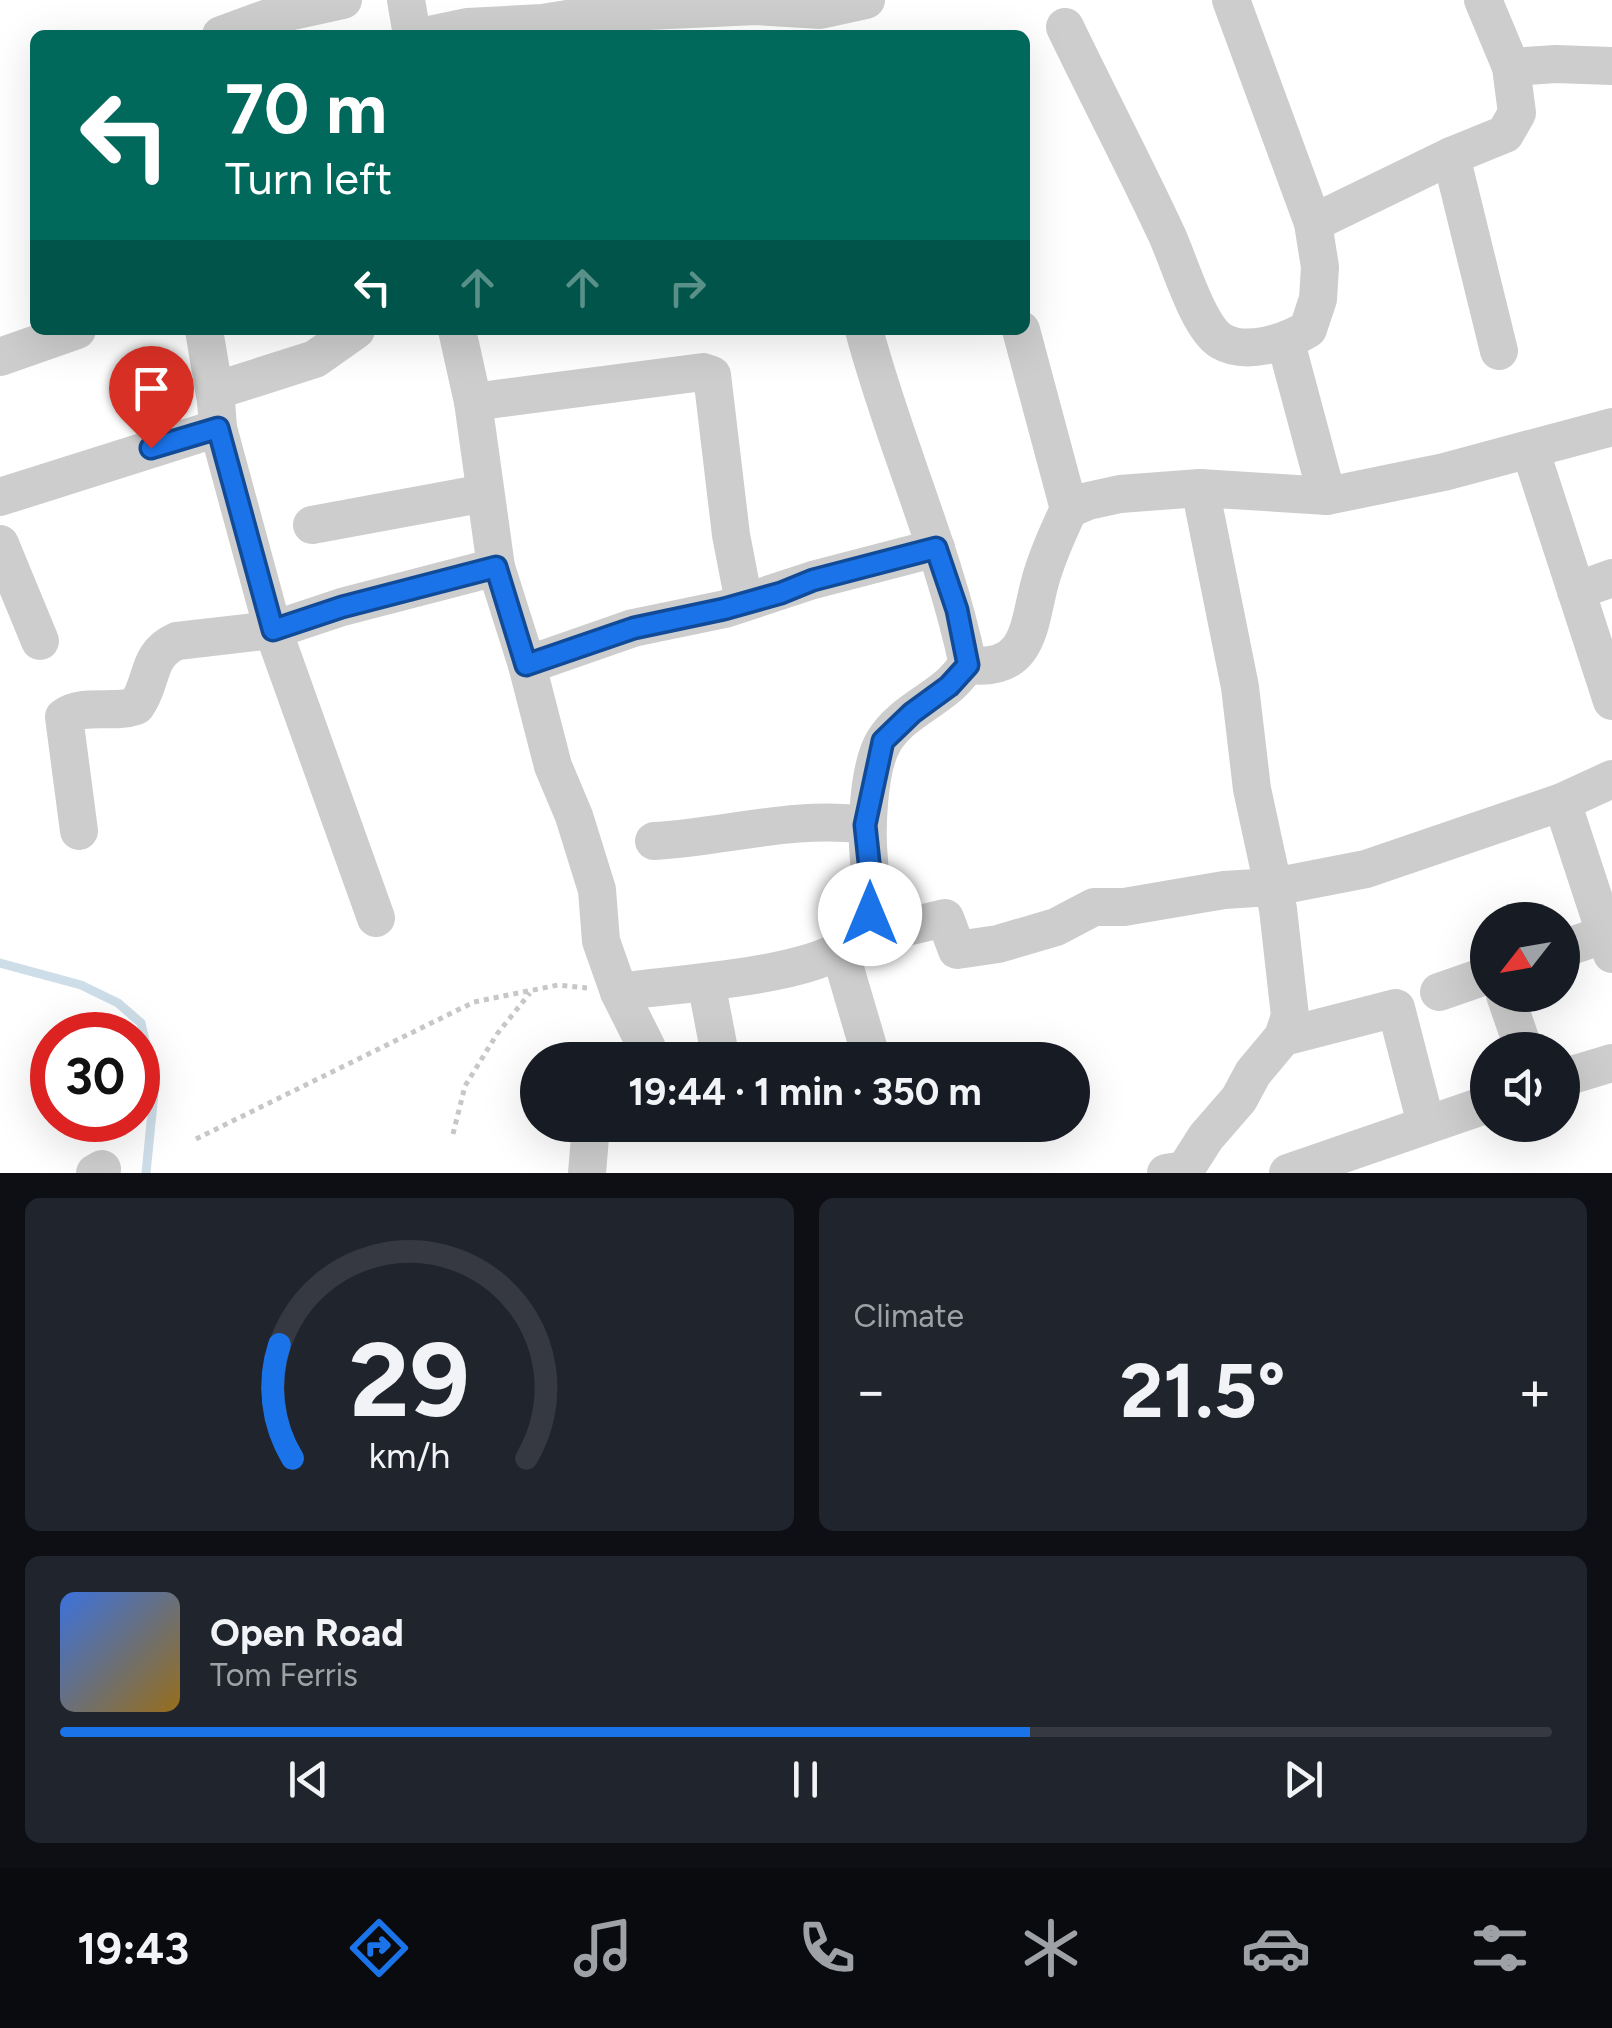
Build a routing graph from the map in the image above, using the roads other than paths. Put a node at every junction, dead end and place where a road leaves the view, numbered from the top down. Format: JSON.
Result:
{"nodes":[{"id":1,"x":344,"y":0,"type":"edge"},
{"id":2,"x":406,"y":0,"type":"edge"},
{"id":3,"x":866,"y":0,"type":"edge"},
{"id":4,"x":1231,"y":0,"type":"edge"},
{"id":5,"x":1483,"y":0,"type":"edge"},
{"id":6,"x":589,"y":8,"type":"edge"},
{"id":7,"x":822,"y":22,"type":"edge"},
{"id":8,"x":1066,"y":27,"type":"dead end"},
{"id":9,"x":235,"y":30,"type":"edge"},
{"id":10,"x":411,"y":30,"type":"edge"},
{"id":11,"x":453,"y":30,"type":"edge"},
{"id":12,"x":1612,"y":66,"type":"edge"},
{"id":13,"x":1512,"y":67,"type":"junction"},
{"id":14,"x":1451,"y":156,"type":"junction"},
{"id":15,"x":1313,"y":222,"type":"junction"},
{"id":16,"x":63,"y":335,"type":"edge"},
{"id":17,"x":205,"y":335,"type":"edge"},
{"id":18,"x":349,"y":335,"type":"edge"},
{"id":19,"x":458,"y":335,"type":"edge"},
{"id":20,"x":865,"y":335,"type":"edge"},
{"id":21,"x":1022,"y":335,"type":"edge"},
{"id":22,"x":1286,"y":342,"type":"junction"},
{"id":23,"x":1499,"y":351,"type":"dead end"},
{"id":24,"x":0,"y":357,"type":"edge"},
{"id":25,"x":473,"y":402,"type":"junction"},
{"id":26,"x":217,"y":415,"type":"junction"},
{"id":27,"x":1612,"y":427,"type":"edge"},
{"id":28,"x":1530,"y":449,"type":"junction"},
{"id":29,"x":1200,"y":488,"type":"junction"},
{"id":30,"x":485,"y":494,"type":"junction"},
{"id":31,"x":1327,"y":496,"type":"junction"},
{"id":32,"x":0,"y":497,"type":"edge"},
{"id":33,"x":1070,"y":509,"type":"junction"},
{"id":34,"x":312,"y":525,"type":"dead end"},
{"id":35,"x":0,"y":544,"type":"edge"},
{"id":36,"x":936,"y":548,"type":"junction"},
{"id":37,"x":496,"y":567,"type":"junction"},
{"id":38,"x":1612,"y":578,"type":"edge"},
{"id":39,"x":1576,"y":591,"type":"junction"},
{"id":40,"x":744,"y":602,"type":"junction"},
{"id":41,"x":273,"y":630,"type":"junction"},
{"id":42,"x":40,"y":641,"type":"dead end"},
{"id":43,"x":526,"y":665,"type":"junction"},
{"id":44,"x":968,"y":665,"type":"junction"},
{"id":45,"x":1612,"y":701,"type":"edge"},
{"id":46,"x":1612,"y":779,"type":"edge"},
{"id":47,"x":1562,"y":802,"type":"junction"},
{"id":48,"x":865,"y":825,"type":"junction"},
{"id":49,"x":79,"y":831,"type":"dead end"},
{"id":50,"x":654,"y":841,"type":"dead end"},
{"id":51,"x":1273,"y":888,"type":"junction"},
{"id":52,"x":376,"y":918,"type":"dead end"},
{"id":53,"x":1610,"y":940,"type":"edge"},
{"id":54,"x":847,"y":944,"type":"junction"},
{"id":55,"x":1580,"y":946,"type":"edge"},
{"id":56,"x":706,"y":982,"type":"junction"},
{"id":57,"x":1470,"y":982,"type":"edge"},
{"id":58,"x":619,"y":992,"type":"junction"},
{"id":59,"x":1438,"y":992,"type":"dead end"},
{"id":60,"x":1283,"y":1037,"type":"junction"},
{"id":61,"x":644,"y":1042,"type":"edge"},
{"id":62,"x":718,"y":1042,"type":"edge"},
{"id":63,"x":868,"y":1042,"type":"edge"},
{"id":64,"x":1612,"y":1064,"type":"edge"},
{"id":65,"x":1580,"y":1073,"type":"edge"},
{"id":66,"x":1470,"y":1110,"type":"edge"},
{"id":67,"x":1426,"y":1124,"type":"junction"},
{"id":68,"x":590,"y":1142,"type":"edge"},
{"id":69,"x":1179,"y":1172,"type":"edge"},
{"id":70,"x":587,"y":1173,"type":"edge"},
{"id":71,"x":1288,"y":1173,"type":"edge"}],
"edges":[{"from":1,"to":9,"type":"street"},
{"from":2,"to":10,"type":"street"},
{"from":3,"to":7,"type":"street"},
{"from":4,"to":15,"type":"street"},
{"from":5,"to":13,"type":"street"},
{"from":6,"to":7,"type":"street"},
{"from":6,"to":11,"type":"street"},
{"from":8,"to":22,"type":"street"},
{"from":12,"to":13,"type":"street"},
{"from":13,"to":14,"type":"street"},
{"from":14,"to":15,"type":"street"},
{"from":14,"to":23,"type":"street"},
{"from":15,"to":22,"type":"street"},
{"from":16,"to":24,"type":"street"},
{"from":17,"to":26,"type":"street"},
{"from":18,"to":26,"type":"street"},
{"from":19,"to":25,"type":"street"},
{"from":20,"to":36,"type":"street"},
{"from":21,"to":33,"type":"street"},
{"from":22,"to":31,"type":"street"},
{"from":25,"to":30,"type":"street"},
{"from":25,"to":40,"type":"street"},
{"from":26,"to":32,"type":"street"},
{"from":26,"to":41,"type":"street"},
{"from":27,"to":28,"type":"street"},
{"from":28,"to":31,"type":"street"},
{"from":28,"to":39,"type":"street"},
{"from":29,"to":31,"type":"street"},
{"from":29,"to":33,"type":"street"},
{"from":29,"to":51,"type":"street"},
{"from":30,"to":34,"type":"street"},
{"from":30,"to":37,"type":"street"},
{"from":33,"to":44,"type":"street"},
{"from":35,"to":42,"type":"street"},
{"from":36,"to":40,"type":"street"},
{"from":36,"to":44,"type":"street"},
{"from":37,"to":41,"type":"street"},
{"from":37,"to":43,"type":"street"},
{"from":38,"to":39,"type":"street"},
{"from":39,"to":45,"type":"street"},
{"from":40,"to":43,"type":"street"},
{"from":41,"to":49,"type":"street"},
{"from":41,"to":52,"type":"street"},
{"from":43,"to":58,"type":"street"},
{"from":44,"to":48,"type":"street"},
{"from":46,"to":47,"type":"street"},
{"from":47,"to":51,"type":"street"},
{"from":47,"to":53,"type":"street"},
{"from":48,"to":50,"type":"street"},
{"from":48,"to":54,"type":"street"},
{"from":51,"to":54,"type":"street"},
{"from":51,"to":60,"type":"street"},
{"from":53,"to":55,"type":"street"},
{"from":54,"to":56,"type":"street"},
{"from":54,"to":63,"type":"street"},
{"from":56,"to":58,"type":"street"},
{"from":56,"to":62,"type":"street"},
{"from":57,"to":59,"type":"street"},
{"from":58,"to":61,"type":"street"},
{"from":60,"to":67,"type":"street"},
{"from":60,"to":69,"type":"street"},
{"from":64,"to":65,"type":"street"},
{"from":66,"to":67,"type":"street"},
{"from":67,"to":71,"type":"street"},
{"from":68,"to":70,"type":"street"}]}
